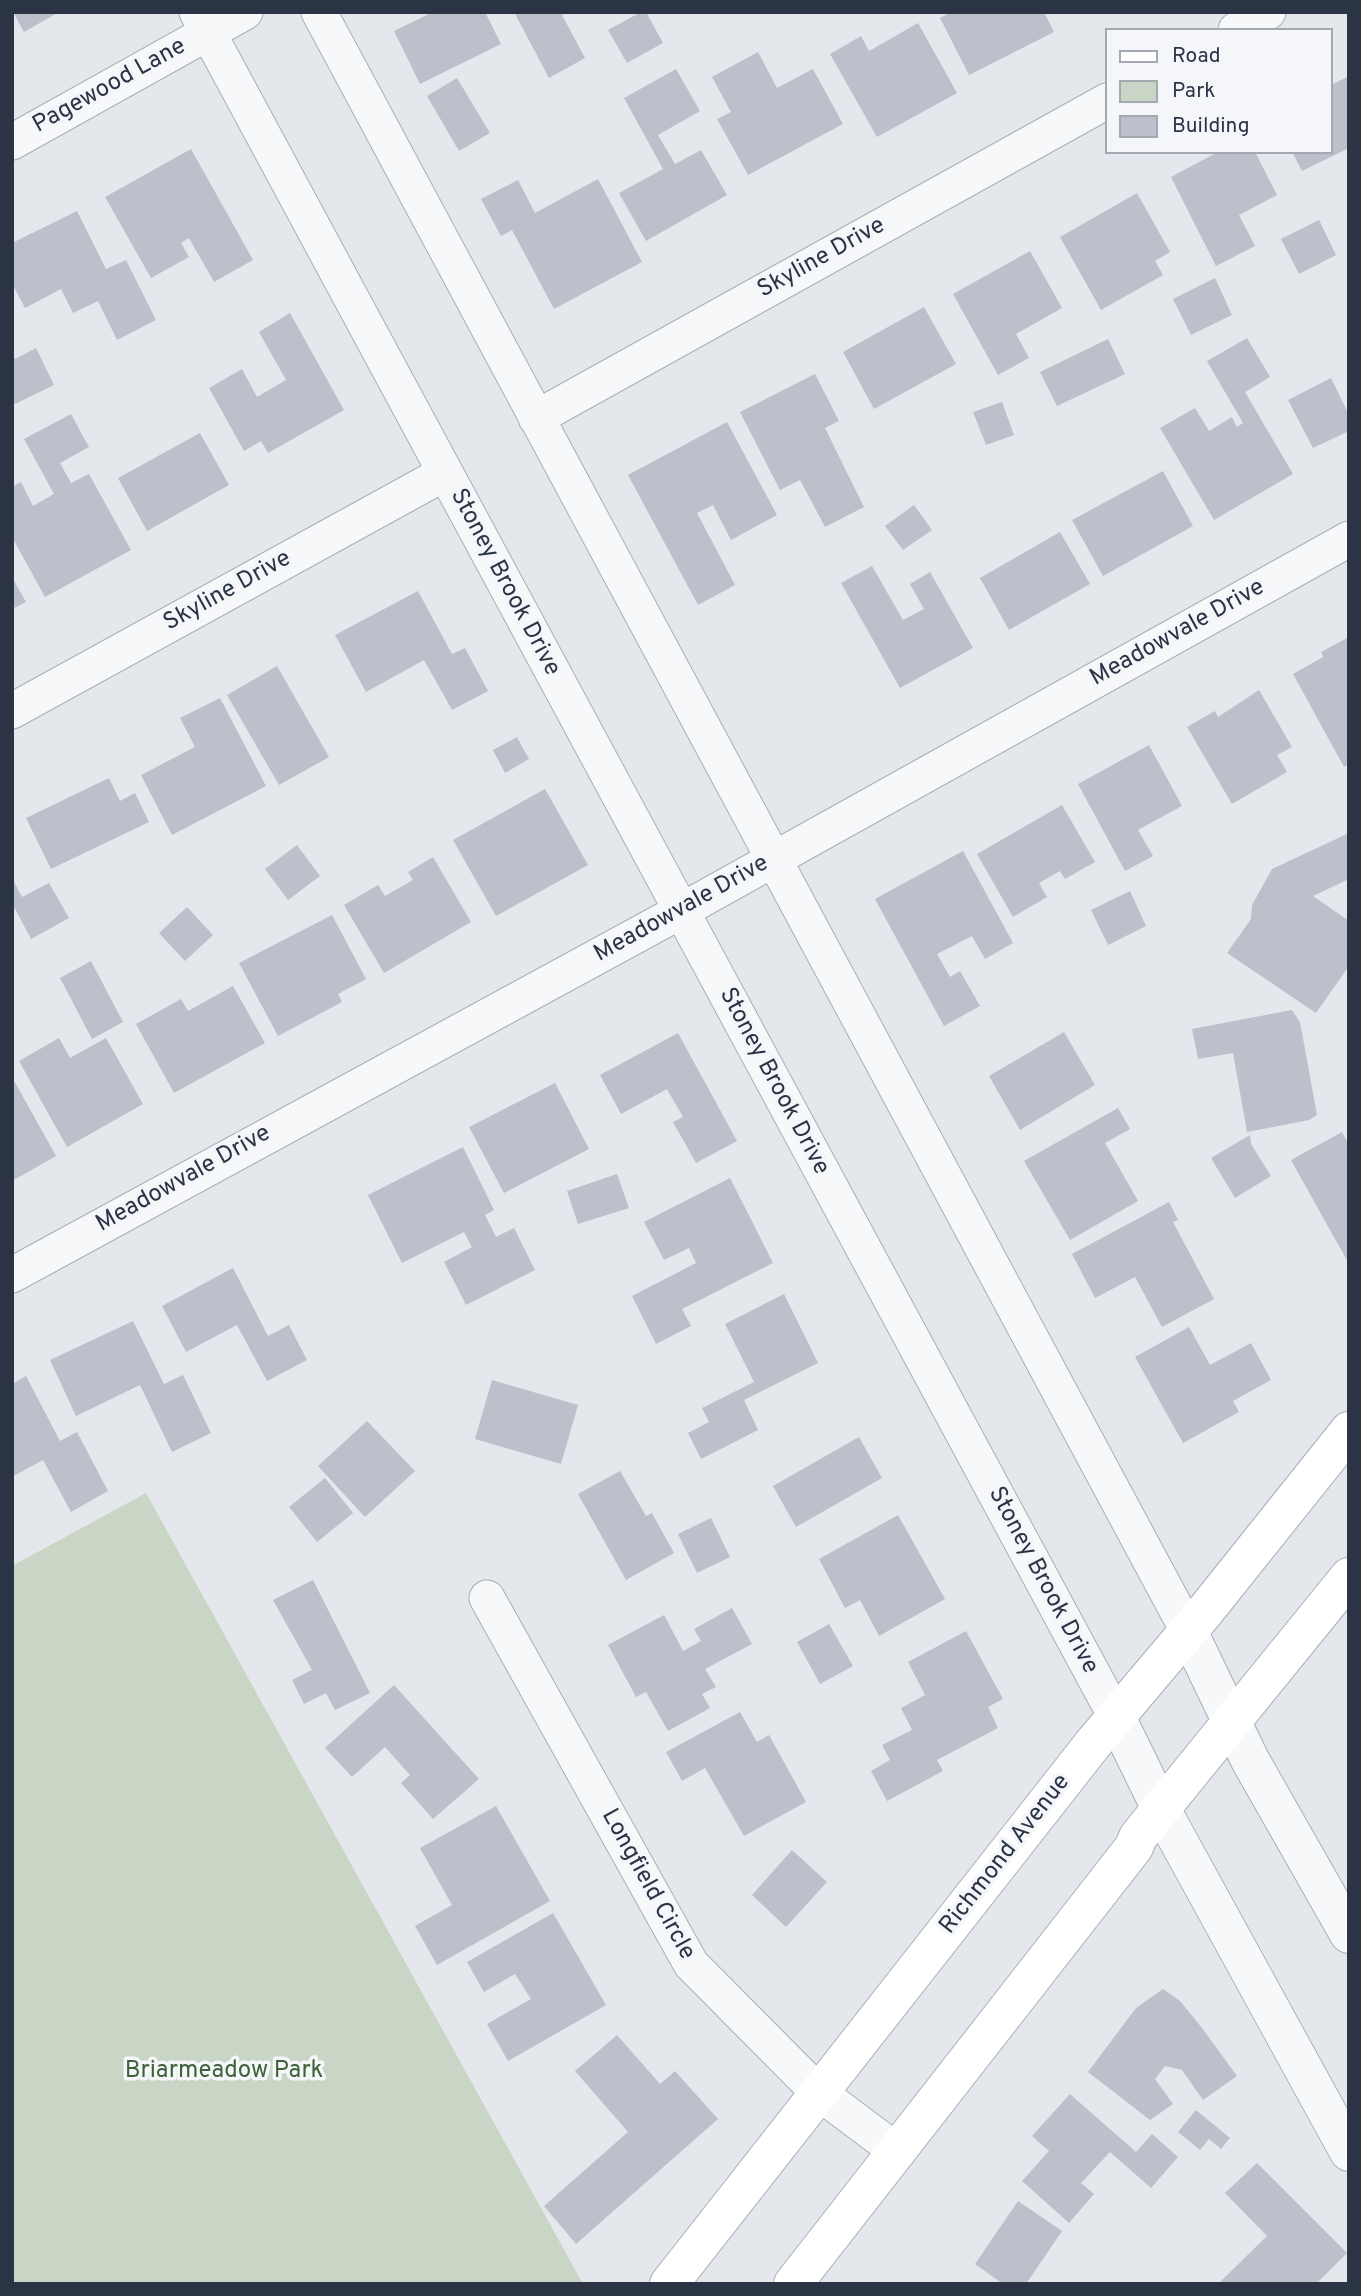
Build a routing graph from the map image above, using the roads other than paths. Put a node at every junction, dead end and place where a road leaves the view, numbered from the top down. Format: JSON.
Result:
{"nodes":[{"id":1,"x":245,"y":12,"type":"edge"},
{"id":2,"x":319,"y":12,"type":"edge"},
{"id":3,"x":1268,"y":12,"type":"edge"},
{"id":4,"x":202,"y":23,"type":"edge"},
{"id":5,"x":1240,"y":28,"type":"edge"},
{"id":6,"x":1106,"y":102,"type":"edge"},
{"id":7,"x":12,"y":142,"type":"edge"},
{"id":8,"x":536,"y":418,"type":"junction"},
{"id":9,"x":445,"y":473,"type":"junction"},
{"id":10,"x":1349,"y":539,"type":"edge"},
{"id":11,"x":12,"y":711,"type":"edge"},
{"id":12,"x":774,"y":859,"type":"junction"},
{"id":13,"x":681,"y":911,"type":"junction"},
{"id":14,"x":12,"y":1275,"type":"edge"},
{"id":15,"x":1349,"y":1431,"type":"edge"},
{"id":16,"x":1349,"y":1577,"type":"edge"},
{"id":17,"x":487,"y":1598,"type":"dead end"},
{"id":18,"x":1187,"y":1629,"type":"junction"},
{"id":19,"x":1116,"y":1717,"type":"junction"},
{"id":20,"x":1232,"y":1723,"type":"junction"},
{"id":21,"x":1162,"y":1811,"type":"junction"},
{"id":22,"x":1349,"y":1934,"type":"edge"},
{"id":23,"x":818,"y":2092,"type":"junction"},
{"id":24,"x":898,"y":2152,"type":"junction"},
{"id":25,"x":1349,"y":2152,"type":"edge"},
{"id":26,"x":669,"y":2284,"type":"edge"},
{"id":27,"x":793,"y":2284,"type":"edge"}],
"edges":[{"from":1,"to":4,"type":"street","name":"Pagewood Lane"},
{"from":2,"to":8,"type":"street"},
{"from":3,"to":5,"type":"street"},
{"from":4,"to":7,"type":"street","name":"Pagewood Lane"},
{"from":4,"to":9,"type":"street","name":"Stoney Brook Drive"},
{"from":6,"to":8,"type":"street","name":"Skyline Drive"},
{"from":8,"to":12,"type":"street"},
{"from":9,"to":11,"type":"street","name":"Skyline Drive"},
{"from":9,"to":13,"type":"street","name":"Stoney Brook Drive"},
{"from":10,"to":12,"type":"street","name":"Meadowvale Drive"},
{"from":12,"to":13,"type":"street","name":"Meadowvale Drive"},
{"from":12,"to":18,"type":"street"},
{"from":13,"to":14,"type":"street","name":"Meadowvale Drive"},
{"from":13,"to":19,"type":"street","name":"Stoney Brook Drive"},
{"from":15,"to":18,"type":"main road","name":"Richmond Avenue"},
{"from":16,"to":20,"type":"main road"},
{"from":17,"to":23,"type":"street","name":"Longfield Circle"},
{"from":18,"to":19,"type":"main road","name":"Richmond Avenue"},
{"from":18,"to":20,"type":"street"},
{"from":19,"to":21,"type":"street","name":"Stoney Brook Drive"},
{"from":19,"to":23,"type":"main road","name":"Richmond Avenue"},
{"from":20,"to":21,"type":"main road"},
{"from":20,"to":22,"type":"street"},
{"from":21,"to":24,"type":"main road"},
{"from":21,"to":25,"type":"street","name":"Stoney Brook Drive"},
{"from":23,"to":24,"type":"street","name":"Longfield Circle"},
{"from":23,"to":26,"type":"main road","name":"Richmond Avenue"},
{"from":24,"to":27,"type":"main road"}]}
